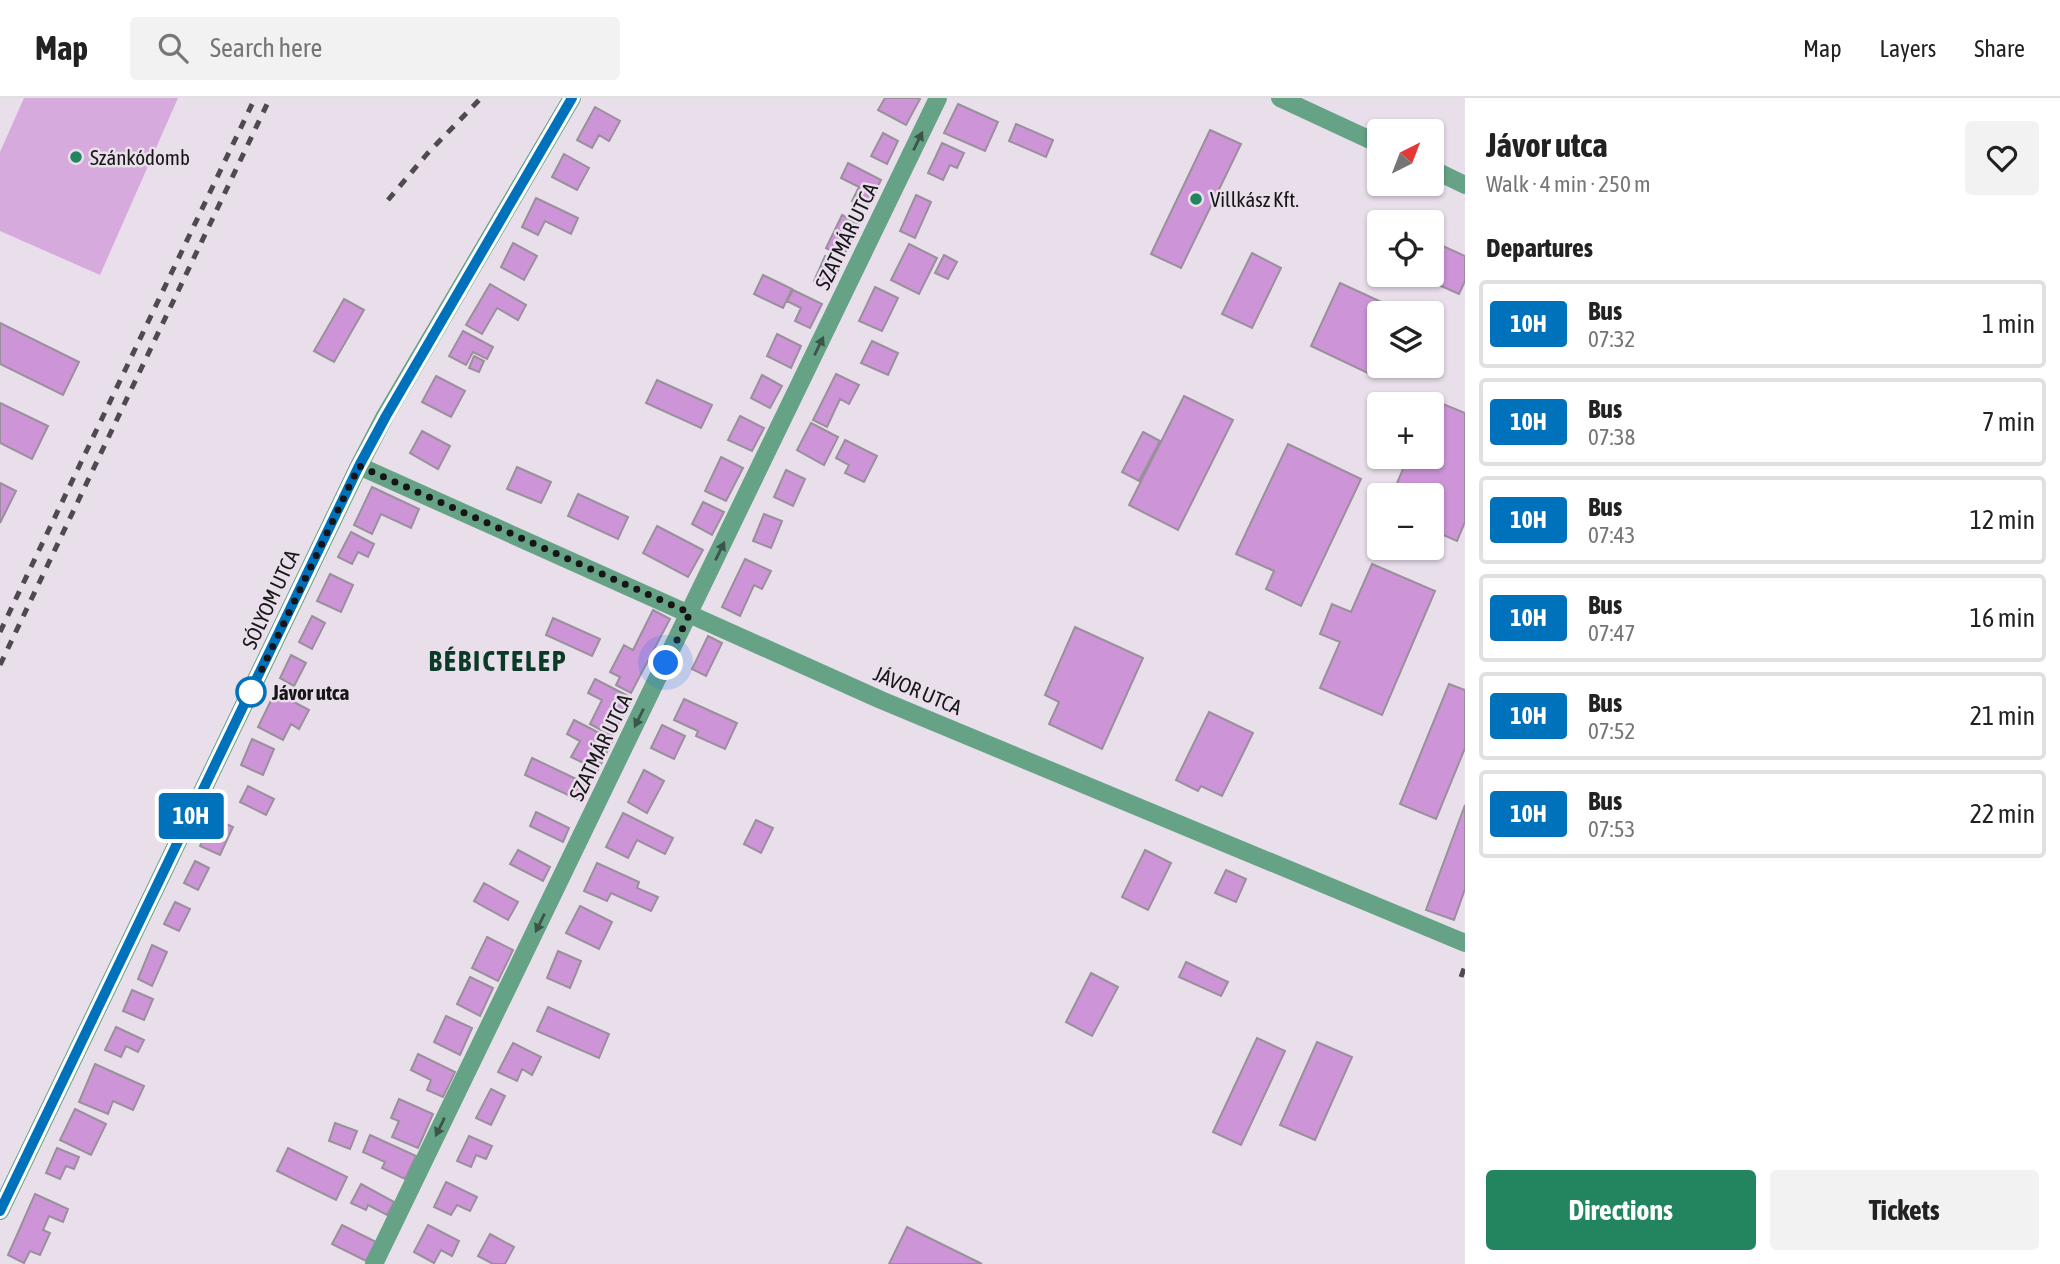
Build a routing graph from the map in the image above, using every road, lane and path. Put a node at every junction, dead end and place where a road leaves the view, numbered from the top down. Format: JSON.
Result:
{"nodes":[{"id":1,"x":572,"y":98,"type":"edge"},
{"id":2,"x":938,"y":98,"type":"edge"},
{"id":3,"x":1280,"y":98,"type":"edge"},
{"id":4,"x":1367,"y":139,"type":"edge"},
{"id":5,"x":1444,"y":175,"type":"edge"},
{"id":6,"x":1465,"y":185,"type":"edge"},
{"id":7,"x":359,"y":466,"type":"junction"},
{"id":8,"x":690,"y":613,"type":"junction"},
{"id":9,"x":1465,"y":943,"type":"edge"},
{"id":10,"x":0,"y":1211,"type":"edge"},
{"id":11,"x":374,"y":1264,"type":"edge"}],
"edges":[{"from":1,"to":7,"type":"street","name":"SÓLYOM UTCA"},
{"from":8,"to":2,"type":"street","name":"SZATMÁR UTCA","one_way":true},
{"from":3,"to":4,"type":"street"},
{"from":5,"to":6,"type":"street"},
{"from":7,"to":8,"type":"street","name":"JÁVOR UTCA"},
{"from":7,"to":10,"type":"street","name":"SÓLYOM UTCA"},
{"from":8,"to":9,"type":"street","name":"JÁVOR UTCA"},
{"from":8,"to":11,"type":"street","name":"SZATMÁR UTCA","one_way":true}]}
